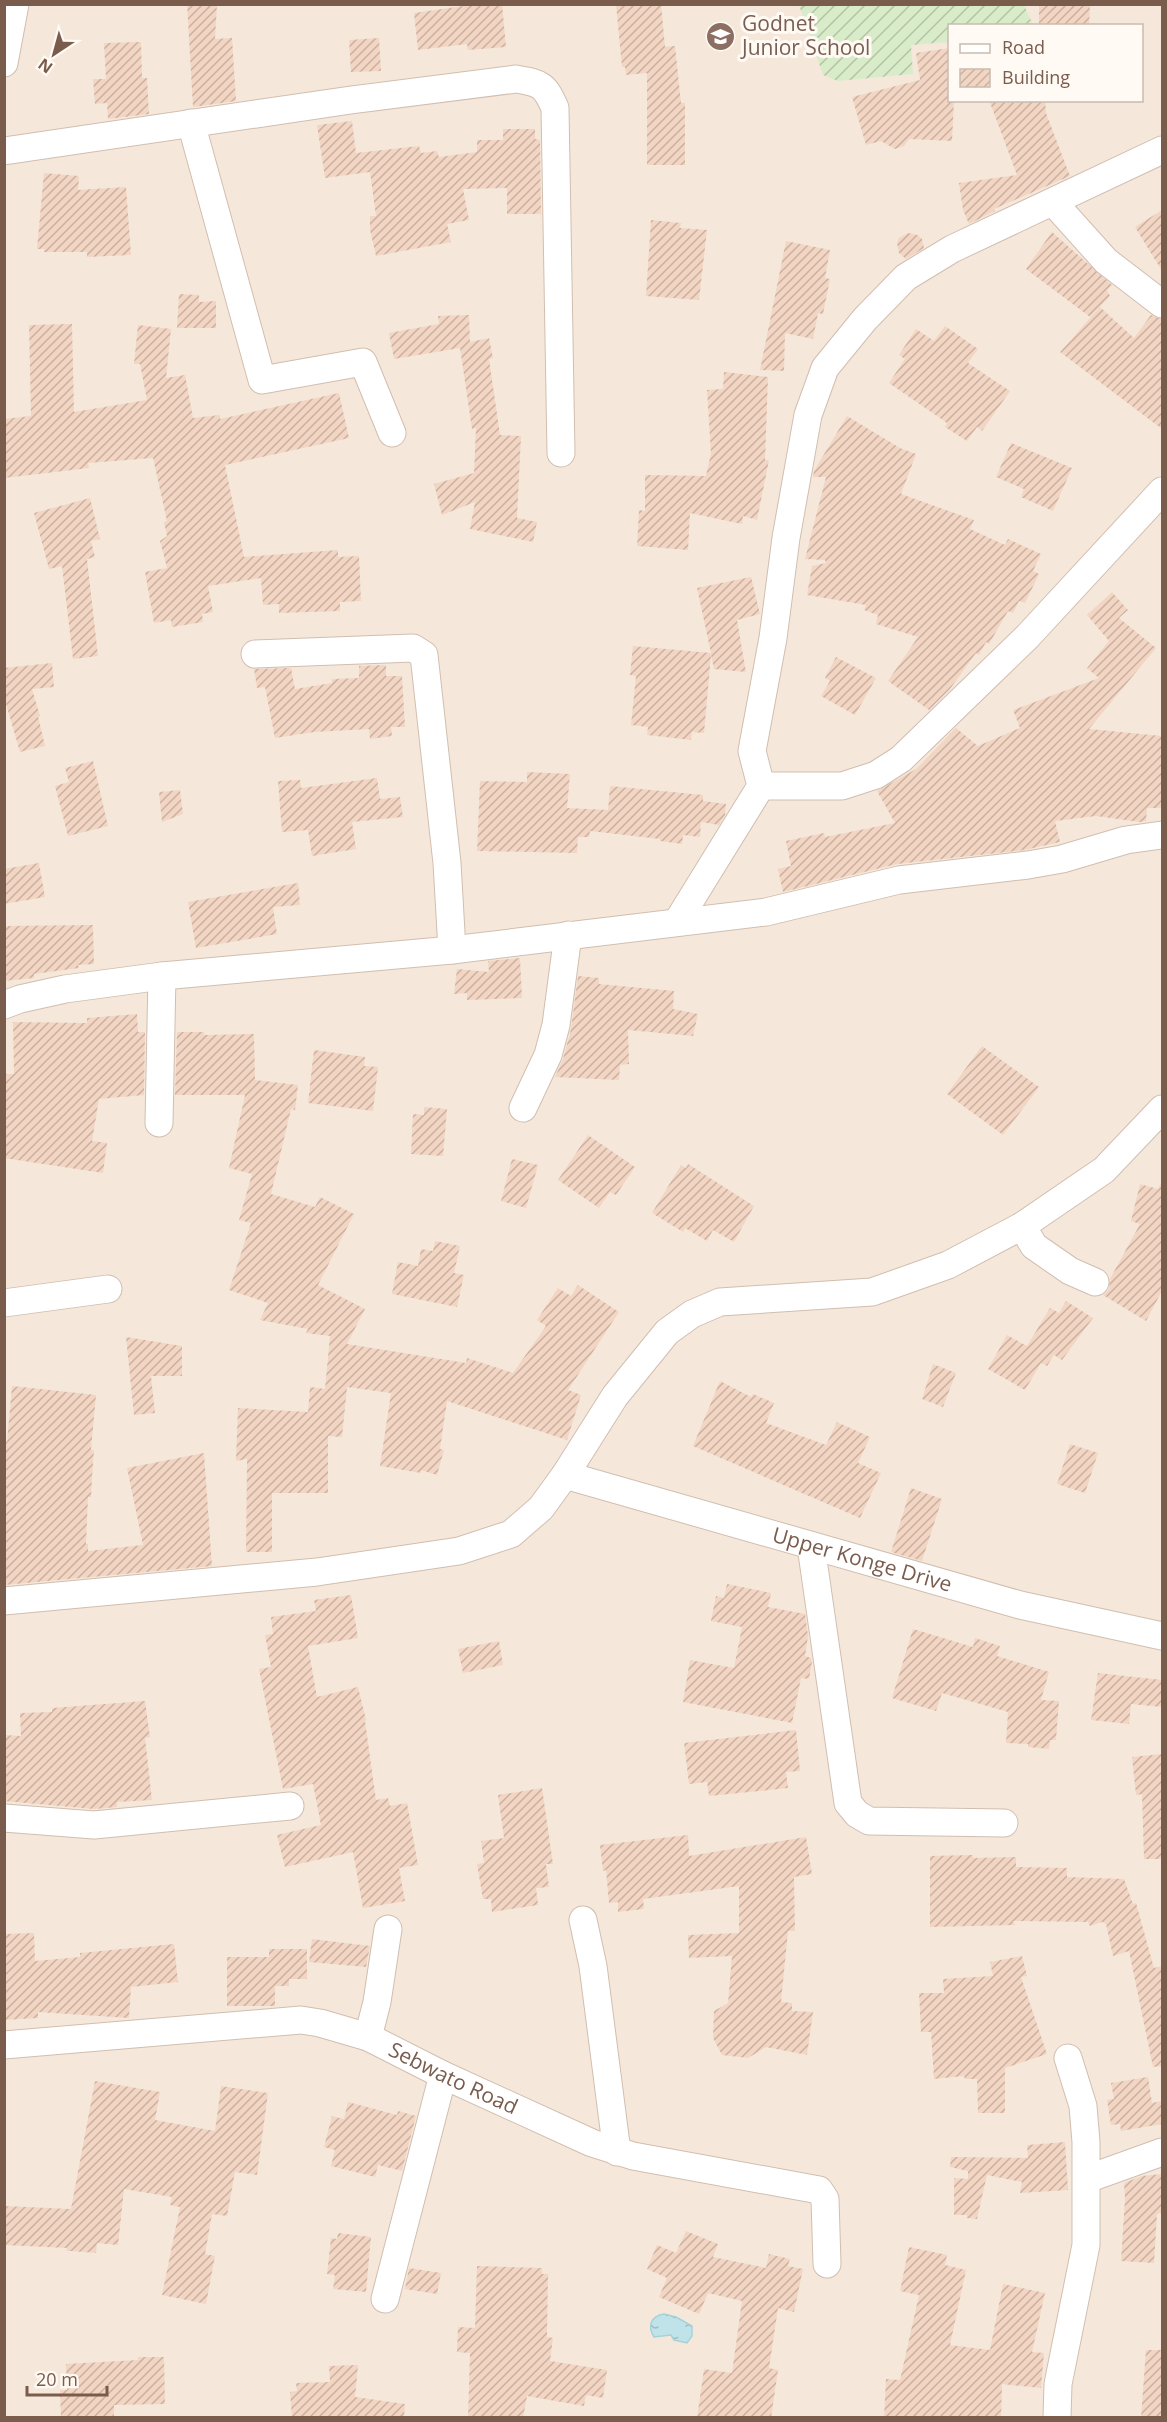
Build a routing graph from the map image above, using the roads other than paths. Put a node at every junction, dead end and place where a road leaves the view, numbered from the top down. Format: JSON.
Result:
{"nodes":[{"id":1,"x":15,"y":4,"type":"edge"},
{"id":2,"x":4,"y":63,"type":"edge"},
{"id":3,"x":191,"y":123,"type":"junction"},
{"id":4,"x":1162,"y":150,"type":"edge"},
{"id":5,"x":4,"y":151,"type":"edge"},
{"id":6,"x":1053,"y":202,"type":"junction"},
{"id":7,"x":1162,"y":304,"type":"edge"},
{"id":8,"x":392,"y":433,"type":"dead end"},
{"id":9,"x":561,"y":453,"type":"dead end"},
{"id":10,"x":1162,"y":491,"type":"edge"},
{"id":11,"x":255,"y":654,"type":"dead end"},
{"id":12,"x":761,"y":786,"type":"junction"},
{"id":13,"x":1162,"y":835,"type":"edge"},
{"id":14,"x":677,"y":922,"type":"junction"},
{"id":15,"x":568,"y":935,"type":"junction"},
{"id":16,"x":452,"y":950,"type":"junction"},
{"id":17,"x":162,"y":976,"type":"junction"},
{"id":18,"x":4,"y":1005,"type":"edge"},
{"id":19,"x":523,"y":1108,"type":"dead end"},
{"id":20,"x":1162,"y":1109,"type":"edge"},
{"id":21,"x":159,"y":1123,"type":"dead end"},
{"id":22,"x":1022,"y":1226,"type":"junction"},
{"id":23,"x":1095,"y":1282,"type":"dead end"},
{"id":24,"x":108,"y":1289,"type":"dead end"},
{"id":25,"x":4,"y":1303,"type":"edge"},
{"id":26,"x":565,"y":1475,"type":"junction"},
{"id":27,"x":811,"y":1546,"type":"junction"},
{"id":28,"x":4,"y":1601,"type":"edge"},
{"id":29,"x":1162,"y":1636,"type":"edge"},
{"id":30,"x":291,"y":1806,"type":"dead end"},
{"id":31,"x":4,"y":1818,"type":"edge"},
{"id":32,"x":1004,"y":1822,"type":"dead end"},
{"id":33,"x":583,"y":1920,"type":"dead end"},
{"id":34,"x":388,"y":1929,"type":"dead end"},
{"id":35,"x":368,"y":2037,"type":"junction"},
{"id":36,"x":4,"y":2045,"type":"edge"},
{"id":37,"x":1068,"y":2058,"type":"dead end"},
{"id":38,"x":443,"y":2075,"type":"junction"},
{"id":39,"x":617,"y":2152,"type":"junction"},
{"id":40,"x":1162,"y":2152,"type":"edge"},
{"id":41,"x":1087,"y":2179,"type":"junction"},
{"id":42,"x":827,"y":2264,"type":"dead end"},
{"id":43,"x":385,"y":2299,"type":"dead end"},
{"id":44,"x":1057,"y":2418,"type":"edge"}],
"edges":[{"from":1,"to":2,"type":"street"},
{"from":3,"to":5,"type":"street"},
{"from":3,"to":8,"type":"street"},
{"from":3,"to":9,"type":"street"},
{"from":4,"to":6,"type":"street"},
{"from":6,"to":7,"type":"street"},
{"from":6,"to":12,"type":"street"},
{"from":10,"to":12,"type":"street"},
{"from":11,"to":16,"type":"street"},
{"from":12,"to":14,"type":"street"},
{"from":13,"to":14,"type":"street"},
{"from":14,"to":15,"type":"street"},
{"from":15,"to":16,"type":"street"},
{"from":15,"to":19,"type":"street"},
{"from":16,"to":17,"type":"street"},
{"from":17,"to":18,"type":"street"},
{"from":17,"to":21,"type":"street"},
{"from":20,"to":22,"type":"street"},
{"from":22,"to":23,"type":"street"},
{"from":22,"to":26,"type":"street"},
{"from":24,"to":25,"type":"street"},
{"from":26,"to":27,"type":"street","name":"Upper Konge Drive"},
{"from":26,"to":28,"type":"street"},
{"from":27,"to":29,"type":"street","name":"Upper Konge Drive"},
{"from":27,"to":32,"type":"street"},
{"from":30,"to":31,"type":"street"},
{"from":33,"to":39,"type":"street"},
{"from":34,"to":35,"type":"street"},
{"from":35,"to":36,"type":"street","name":"Sebwato Road"},
{"from":35,"to":38,"type":"street","name":"Sebwato Road"},
{"from":37,"to":41,"type":"street"},
{"from":38,"to":39,"type":"street","name":"Sebwato Road"},
{"from":38,"to":43,"type":"street"},
{"from":39,"to":42,"type":"street","name":"Sebwato Road"},
{"from":40,"to":41,"type":"street"},
{"from":41,"to":44,"type":"street"}]}
